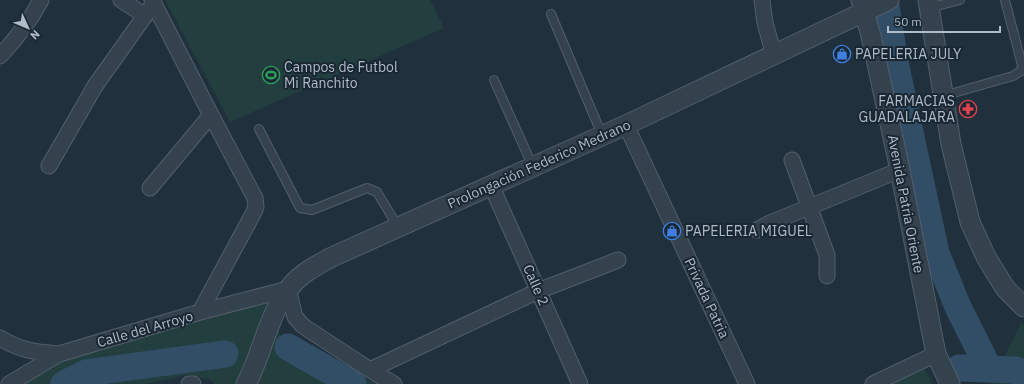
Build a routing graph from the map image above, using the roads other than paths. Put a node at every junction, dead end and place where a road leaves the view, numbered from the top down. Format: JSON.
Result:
{"nodes":[{"id":1,"x":41,"y":0,"type":"edge"},
{"id":2,"x":121,"y":0,"type":"edge"},
{"id":3,"x":762,"y":0,"type":"edge"},
{"id":4,"x":960,"y":0,"type":"edge"},
{"id":5,"x":1006,"y":0,"type":"edge"},
{"id":6,"x":153,"y":1,"type":"edge"},
{"id":7,"x":873,"y":4,"type":"edge"},
{"id":8,"x":928,"y":4,"type":"edge"},
{"id":9,"x":551,"y":14,"type":"dead end"},
{"id":10,"x":144,"y":15,"type":"junction"},
{"id":11,"x":774,"y":55,"type":"junction"},
{"id":12,"x":0,"y":56,"type":"edge"},
{"id":13,"x":494,"y":80,"type":"dead end"},
{"id":14,"x":943,"y":96,"type":"junction"},
{"id":15,"x":211,"y":115,"type":"junction"},
{"id":16,"x":626,"y":125,"type":"junction"},
{"id":17,"x":259,"y":129,"type":"dead end"},
{"id":18,"x":602,"y":136,"type":"junction"},
{"id":19,"x":792,"y":160,"type":"dead end"},
{"id":20,"x":49,"y":166,"type":"dead end"},
{"id":21,"x":533,"y":167,"type":"junction"},
{"id":22,"x":900,"y":170,"type":"junction"},
{"id":23,"x":491,"y":185,"type":"junction"},
{"id":24,"x":150,"y":188,"type":"dead end"},
{"id":25,"x":808,"y":208,"type":"junction"},
{"id":26,"x":398,"y":227,"type":"junction"},
{"id":27,"x":757,"y":230,"type":"dead end"},
{"id":28,"x":618,"y":260,"type":"dead end"},
{"id":29,"x":827,"y":276,"type":"dead end"},
{"id":30,"x":288,"y":289,"type":"junction"},
{"id":31,"x":538,"y":291,"type":"junction"},
{"id":32,"x":1024,"y":307,"type":"edge"},
{"id":33,"x":200,"y":312,"type":"junction"},
{"id":34,"x":0,"y":338,"type":"edge"},
{"id":35,"x":59,"y":354,"type":"junction"},
{"id":36,"x":936,"y":354,"type":"junction"},
{"id":37,"x":370,"y":370,"type":"junction"},
{"id":38,"x":249,"y":379,"type":"edge"},
{"id":39,"x":9,"y":384,"type":"edge"},
{"id":40,"x":189,"y":384,"type":"edge"},
{"id":41,"x":193,"y":384,"type":"edge"},
{"id":42,"x":394,"y":384,"type":"edge"},
{"id":43,"x":580,"y":384,"type":"edge"},
{"id":44,"x":747,"y":384,"type":"edge"},
{"id":45,"x":873,"y":384,"type":"edge"},
{"id":46,"x":950,"y":384,"type":"edge"}],
"edges":[{"from":1,"to":12,"type":"street"},
{"from":2,"to":10,"type":"street"},
{"from":3,"to":11,"type":"street"},
{"from":4,"to":8,"type":"lane"},
{"from":5,"to":14,"type":"lane"},
{"from":6,"to":10,"type":"street"},
{"from":6,"to":15,"type":"street"},
{"from":7,"to":11,"type":"street","name":"Prolongación Federico Medrano"},
{"from":7,"to":22,"type":"street","name":"Avenida Patria Oriente"},
{"from":8,"to":14,"type":"street"},
{"from":9,"to":18,"type":"lane"},
{"from":10,"to":20,"type":"street"},
{"from":11,"to":16,"type":"street","name":"Prolongación Federico Medrano"},
{"from":13,"to":21,"type":"lane"},
{"from":14,"to":32,"type":"street"},
{"from":15,"to":24,"type":"street"},
{"from":15,"to":33,"type":"street"},
{"from":16,"to":18,"type":"street","name":"Prolongación Federico Medrano"},
{"from":16,"to":44,"type":"street","name":"Privada Patria"},
{"from":17,"to":26,"type":"lane"},
{"from":18,"to":21,"type":"street","name":"Prolongación Federico Medrano"},
{"from":19,"to":25,"type":"street"},
{"from":21,"to":23,"type":"street","name":"Prolongación Federico Medrano"},
{"from":22,"to":25,"type":"street"},
{"from":22,"to":36,"type":"street","name":"Avenida Patria Oriente"},
{"from":23,"to":26,"type":"street","name":"Prolongación Federico Medrano"},
{"from":23,"to":31,"type":"street","name":"Calle 2"},
{"from":25,"to":27,"type":"street"},
{"from":25,"to":29,"type":"street"},
{"from":26,"to":30,"type":"street","name":"Prolongación Federico Medrano"},
{"from":28,"to":31,"type":"street"},
{"from":30,"to":33,"type":"street","name":"Calle del Arroyo"},
{"from":30,"to":37,"type":"street"},
{"from":30,"to":38,"type":"street","name":"Prolongación Federico Medrano"},
{"from":31,"to":37,"type":"street"},
{"from":31,"to":43,"type":"street","name":"Calle 2"},
{"from":33,"to":35,"type":"street","name":"Calle del Arroyo"},
{"from":34,"to":35,"type":"street"},
{"from":35,"to":39,"type":"street","name":"Calle del Arroyo"},
{"from":36,"to":45,"type":"street"},
{"from":36,"to":46,"type":"street","name":"Avenida Patria Oriente"},
{"from":37,"to":42,"type":"street"},
{"from":40,"to":41,"type":"street"}]}
